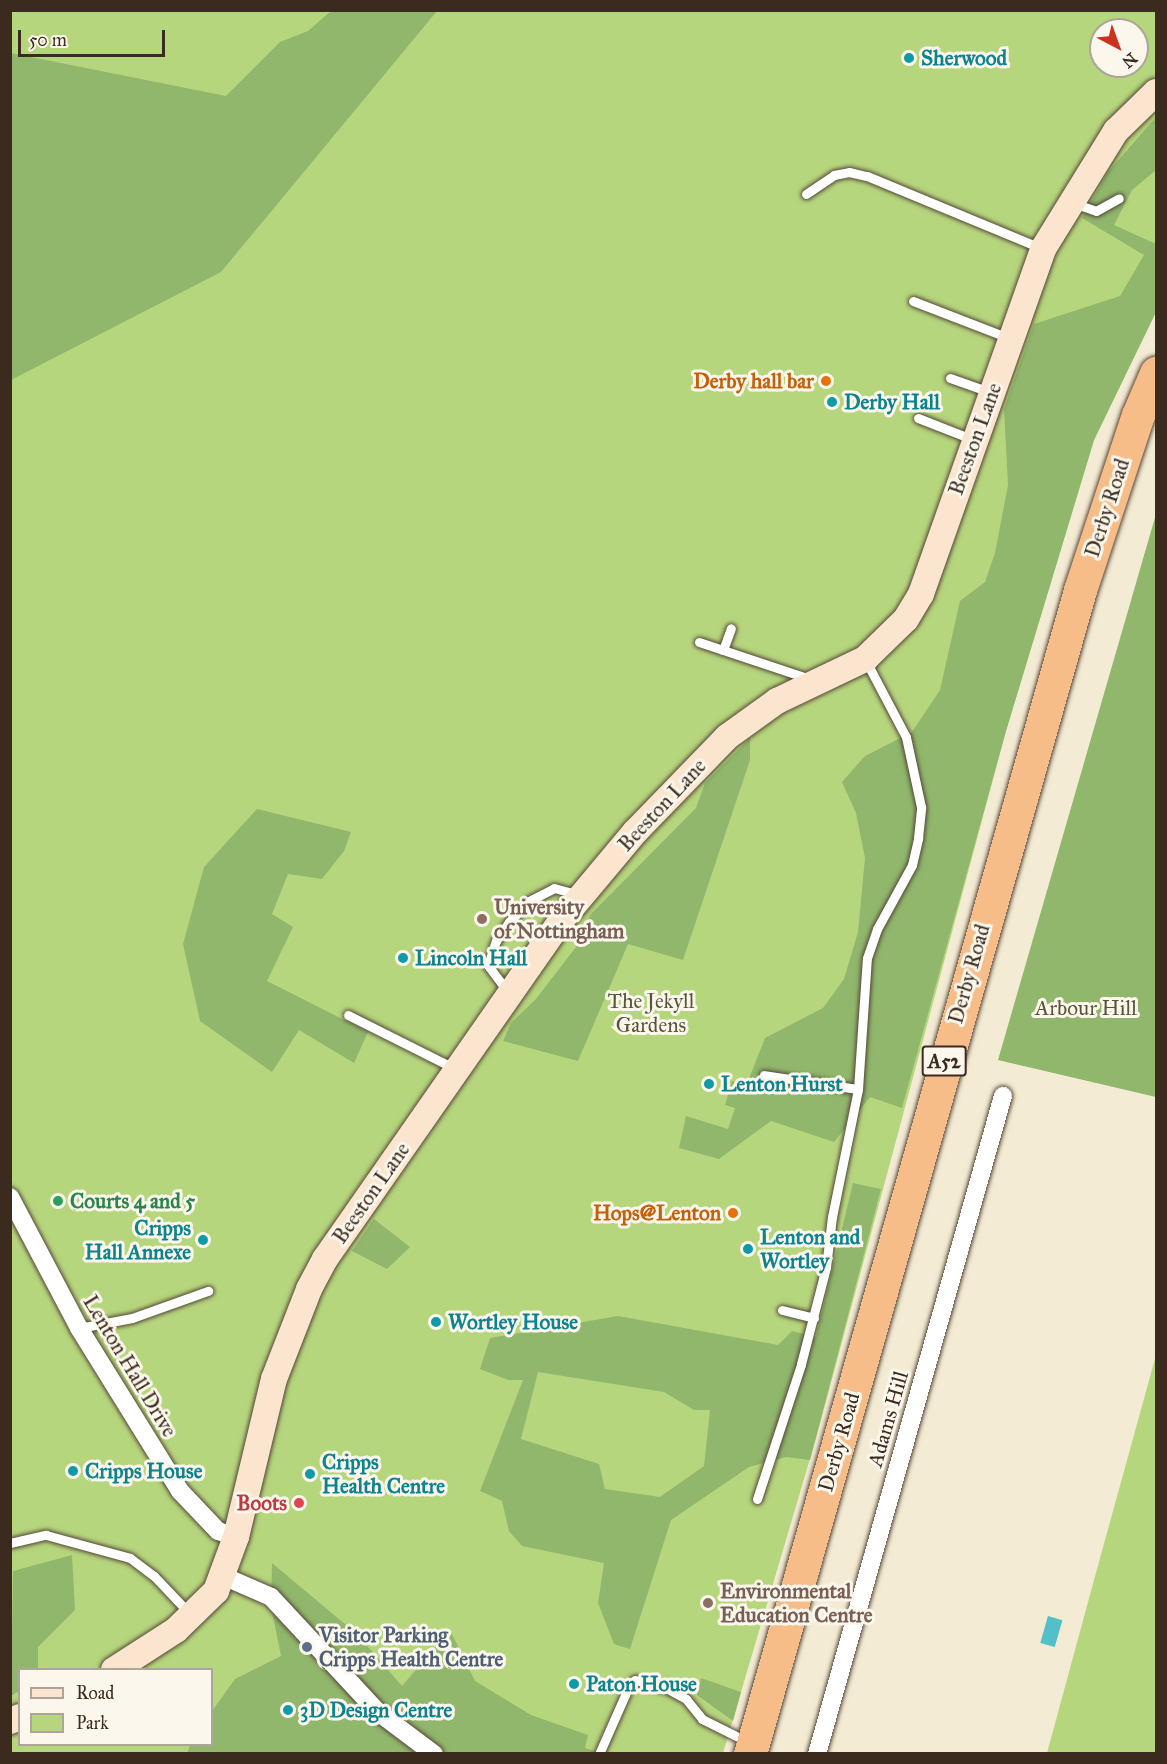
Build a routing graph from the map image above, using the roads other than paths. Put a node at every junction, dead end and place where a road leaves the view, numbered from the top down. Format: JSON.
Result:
{"nodes":[{"id":1,"x":1156,"y":92,"type":"edge"},
{"id":2,"x":806,"y":194,"type":"dead end"},
{"id":3,"x":1119,"y":198,"type":"dead end"},
{"id":4,"x":1070,"y":203,"type":"junction"},
{"id":5,"x":1043,"y":249,"type":"junction"},
{"id":6,"x":913,"y":301,"type":"dead end"},
{"id":7,"x":1011,"y":339,"type":"junction"},
{"id":8,"x":1156,"y":373,"type":"edge"},
{"id":9,"x":950,"y":378,"type":"dead end"},
{"id":10,"x":992,"y":393,"type":"junction"},
{"id":11,"x":918,"y":418,"type":"dead end"},
{"id":12,"x":974,"y":440,"type":"junction"},
{"id":13,"x":731,"y":628,"type":"dead end"},
{"id":14,"x":699,"y":642,"type":"dead end"},
{"id":15,"x":723,"y":650,"type":"junction"},
{"id":16,"x":865,"y":658,"type":"junction"},
{"id":17,"x":816,"y":681,"type":"junction"},
{"id":18,"x":582,"y":896,"type":"junction"},
{"id":19,"x":509,"y":993,"type":"junction"},
{"id":20,"x":348,"y":1015,"type":"dead end"},
{"id":21,"x":456,"y":1069,"type":"junction"},
{"id":22,"x":764,"y":1075,"type":"dead end"},
{"id":23,"x":858,"y":1089,"type":"junction"},
{"id":24,"x":1003,"y":1096,"type":"dead end"},
{"id":25,"x":10,"y":1197,"type":"edge"},
{"id":26,"x":208,"y":1292,"type":"dead end"},
{"id":27,"x":782,"y":1310,"type":"dead end"},
{"id":28,"x":814,"y":1317,"type":"junction"},
{"id":29,"x":79,"y":1328,"type":"junction"},
{"id":30,"x":757,"y":1499,"type":"dead end"},
{"id":31,"x":236,"y":1537,"type":"junction"},
{"id":32,"x":10,"y":1544,"type":"edge"},
{"id":33,"x":223,"y":1576,"type":"junction"},
{"id":34,"x":193,"y":1617,"type":"junction"},
{"id":35,"x":117,"y":1668,"type":"edge"},
{"id":36,"x":751,"y":1749,"type":"edge"},
{"id":37,"x":434,"y":1754,"type":"edge"},
{"id":38,"x":599,"y":1754,"type":"edge"},
{"id":39,"x":818,"y":1754,"type":"edge"}],
"edges":[{"from":1,"to":4,"type":"street","name":"Beeston Lane"},
{"from":2,"to":5,"type":"lane"},
{"from":3,"to":4,"type":"lane"},
{"from":4,"to":5,"type":"street","name":"Beeston Lane"},
{"from":5,"to":7,"type":"street","name":"Beeston Lane"},
{"from":6,"to":7,"type":"lane"},
{"from":7,"to":10,"type":"street","name":"Beeston Lane"},
{"from":8,"to":36,"type":"highway","name":"Derby Road","number":"A52"},
{"from":9,"to":10,"type":"lane"},
{"from":10,"to":12,"type":"street","name":"Beeston Lane"},
{"from":11,"to":12,"type":"lane"},
{"from":12,"to":16,"type":"street","name":"Beeston Lane"},
{"from":13,"to":15,"type":"lane"},
{"from":14,"to":15,"type":"lane"},
{"from":15,"to":17,"type":"lane"},
{"from":16,"to":17,"type":"street","name":"Beeston Lane"},
{"from":16,"to":23,"type":"lane"},
{"from":17,"to":18,"type":"street","name":"Beeston Lane"},
{"from":18,"to":19,"type":"street","name":"Beeston Lane"},
{"from":18,"to":19,"type":"lane"},
{"from":19,"to":21,"type":"street","name":"Beeston Lane"},
{"from":20,"to":21,"type":"lane"},
{"from":21,"to":31,"type":"street","name":"Beeston Lane"},
{"from":22,"to":23,"type":"lane"},
{"from":23,"to":28,"type":"lane"},
{"from":24,"to":39,"type":"street","name":"Adams Hill"},
{"from":25,"to":29,"type":"street","name":"Lenton Hall Drive"},
{"from":26,"to":29,"type":"lane"},
{"from":27,"to":28,"type":"lane"},
{"from":28,"to":30,"type":"lane"},
{"from":29,"to":31,"type":"street","name":"Lenton Hall Drive"},
{"from":31,"to":33,"type":"street","name":"Beeston Lane"},
{"from":32,"to":34,"type":"lane"},
{"from":33,"to":34,"type":"street","name":"Beeston Lane"},
{"from":33,"to":37,"type":"street"},
{"from":34,"to":35,"type":"street","name":"Beeston Lane"},
{"from":36,"to":38,"type":"lane"}]}
